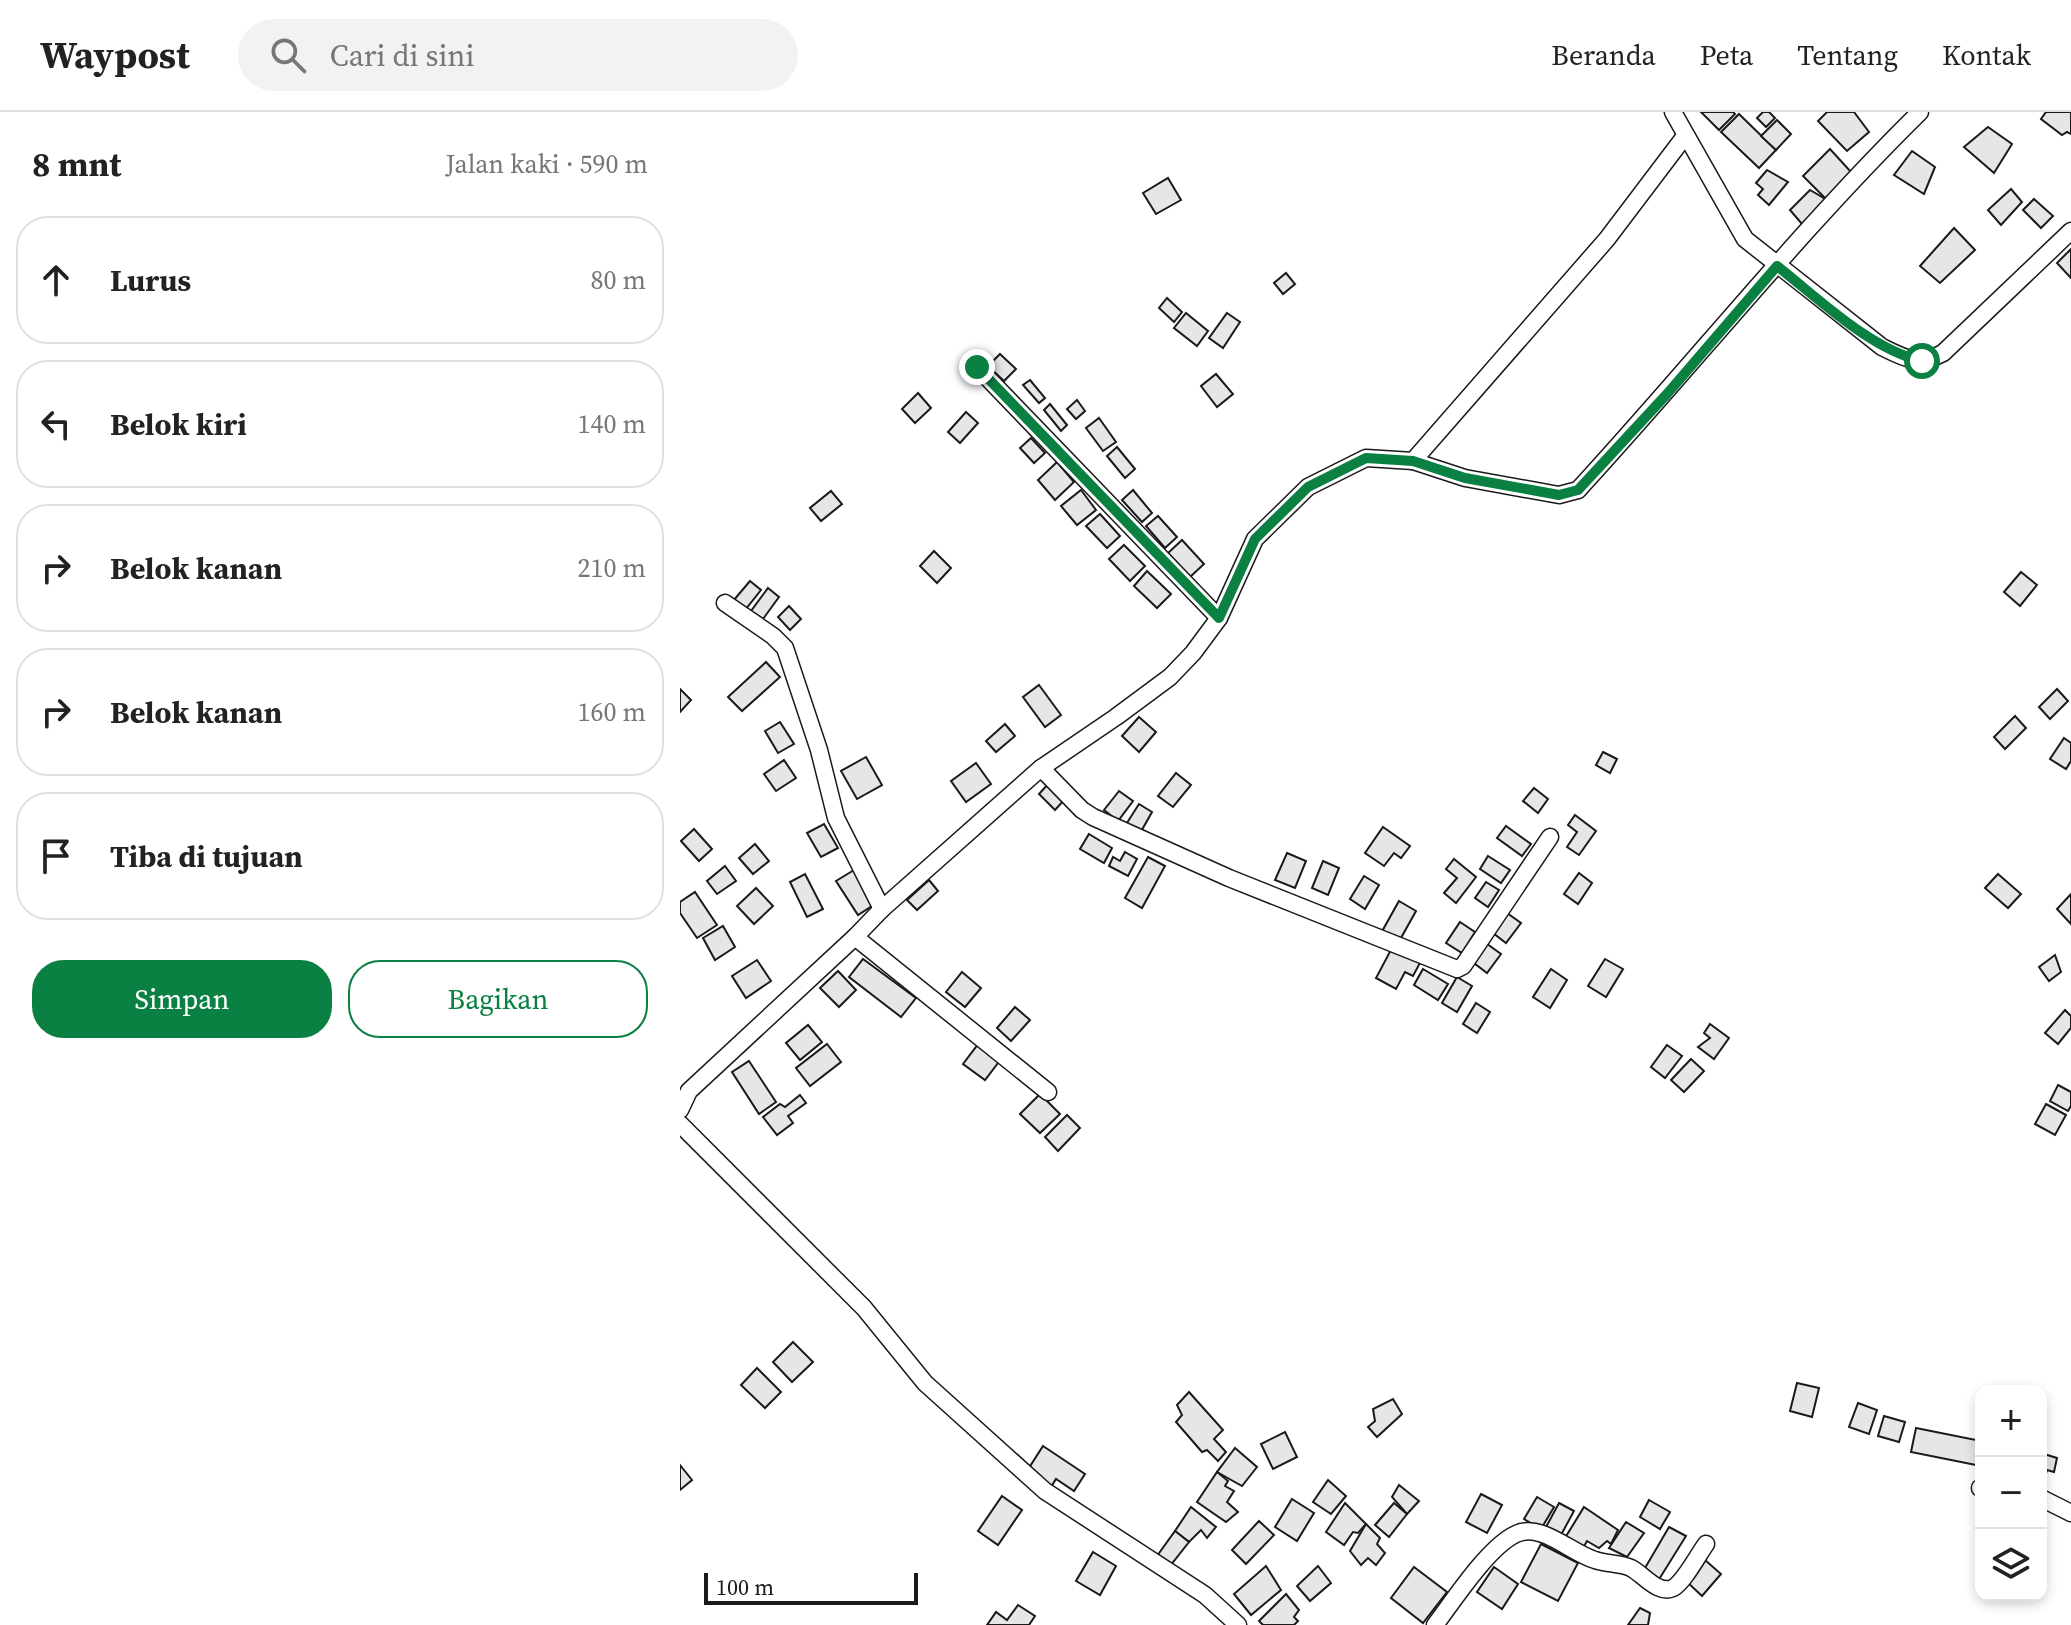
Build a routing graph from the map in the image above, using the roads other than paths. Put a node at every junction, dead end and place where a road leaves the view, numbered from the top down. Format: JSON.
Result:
{"nodes":[{"id":1,"x":1673,"y":112,"type":"edge"},
{"id":2,"x":1920,"y":112,"type":"edge"},
{"id":3,"x":1685,"y":136,"type":"junction"},
{"id":4,"x":2071,"y":231,"type":"edge"},
{"id":5,"x":1777,"y":266,"type":"junction"},
{"id":6,"x":977,"y":367,"type":"dead end"},
{"id":7,"x":1413,"y":461,"type":"junction"},
{"id":8,"x":725,"y":603,"type":"dead end"},
{"id":9,"x":1219,"y":618,"type":"junction"},
{"id":10,"x":1041,"y":768,"type":"junction"},
{"id":11,"x":1550,"y":837,"type":"dead end"},
{"id":12,"x":882,"y":909,"type":"junction"},
{"id":13,"x":855,"y":937,"type":"junction"},
{"id":14,"x":1048,"y":1092,"type":"dead end"},
{"id":15,"x":680,"y":1110,"type":"edge"},
{"id":16,"x":680,"y":1124,"type":"edge"},
{"id":17,"x":2047,"y":1501,"type":"edge"},
{"id":18,"x":2071,"y":1513,"type":"edge"},
{"id":19,"x":1706,"y":1544,"type":"dead end"},
{"id":20,"x":1238,"y":1625,"type":"edge"},
{"id":21,"x":1435,"y":1625,"type":"edge"}],
"edges":[{"from":1,"to":3,"type":"street"},
{"from":2,"to":5,"type":"street"},
{"from":3,"to":5,"type":"street"},
{"from":3,"to":7,"type":"street"},
{"from":4,"to":5,"type":"street"},
{"from":5,"to":7,"type":"street"},
{"from":6,"to":9,"type":"street"},
{"from":7,"to":9,"type":"street"},
{"from":8,"to":12,"type":"street"},
{"from":9,"to":10,"type":"street"},
{"from":10,"to":11,"type":"street"},
{"from":10,"to":12,"type":"street"},
{"from":12,"to":13,"type":"street"},
{"from":13,"to":14,"type":"street"},
{"from":13,"to":15,"type":"street"},
{"from":16,"to":20,"type":"street"},
{"from":17,"to":18,"type":"street"},
{"from":19,"to":21,"type":"street"}]}
